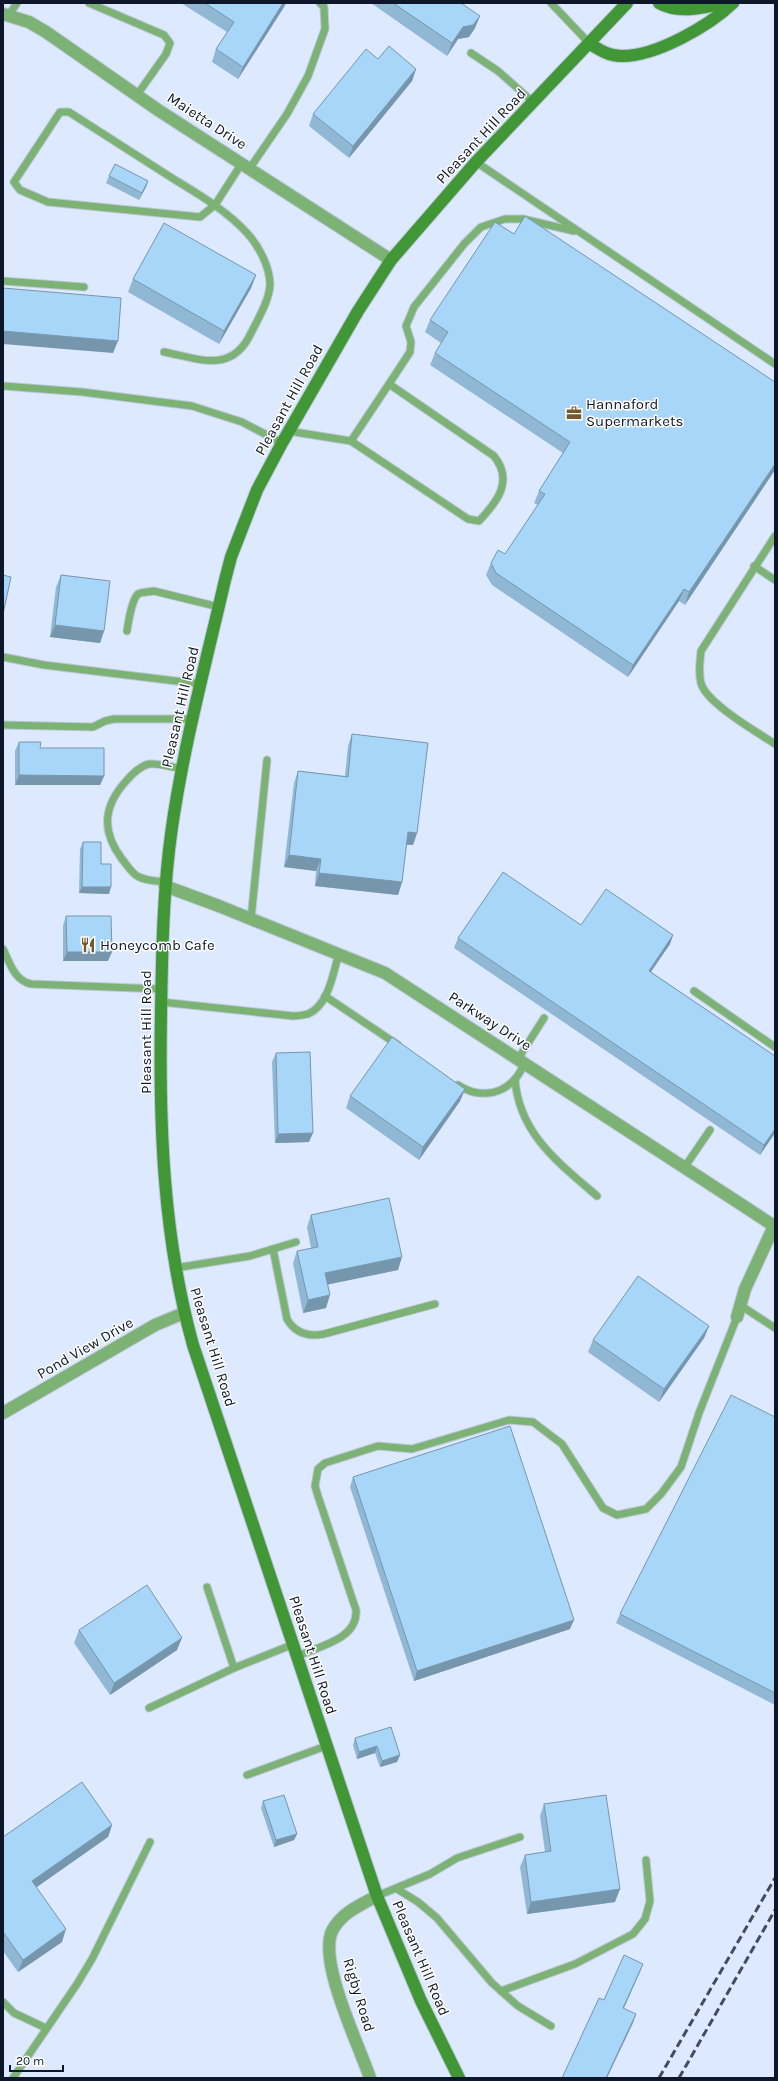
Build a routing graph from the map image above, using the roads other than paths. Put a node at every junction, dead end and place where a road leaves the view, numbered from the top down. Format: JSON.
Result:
{"nodes":[{"id":1,"x":17,"y":3,"type":"edge"},
{"id":2,"x":89,"y":3,"type":"edge"},
{"id":3,"x":320,"y":3,"type":"edge"},
{"id":4,"x":551,"y":3,"type":"edge"},
{"id":5,"x":557,"y":3,"type":"edge"},
{"id":6,"x":627,"y":3,"type":"edge"},
{"id":7,"x":659,"y":3,"type":"edge"},
{"id":8,"x":725,"y":3,"type":"edge"},
{"id":9,"x":733,"y":3,"type":"edge"},
{"id":10,"x":558,"y":12,"type":"junction"},
{"id":11,"x":6,"y":14,"type":"edge"},
{"id":12,"x":590,"y":44,"type":"junction"},
{"id":13,"x":471,"y":53,"type":"dead end"},
{"id":14,"x":138,"y":95,"type":"junction"},
{"id":15,"x":533,"y":102,"type":"junction"},
{"id":16,"x":476,"y":162,"type":"junction"},
{"id":17,"x":246,"y":166,"type":"junction"},
{"id":18,"x":215,"y":205,"type":"junction"},
{"id":19,"x":580,"y":233,"type":"junction"},
{"id":20,"x":391,"y":260,"type":"junction"},
{"id":21,"x":3,"y":281,"type":"edge"},
{"id":22,"x":84,"y":287,"type":"dead end"},
{"id":23,"x":164,"y":352,"type":"dead end"},
{"id":24,"x":775,"y":364,"type":"edge"},
{"id":25,"x":389,"y":384,"type":"junction"},
{"id":26,"x":3,"y":386,"type":"edge"},
{"id":27,"x":288,"y":431,"type":"junction"},
{"id":28,"x":351,"y":441,"type":"junction"},
{"id":29,"x":282,"y":443,"type":"junction"},
{"id":30,"x":775,"y":536,"type":"edge"},
{"id":31,"x":754,"y":566,"type":"junction"},
{"id":32,"x":775,"y":580,"type":"edge"},
{"id":33,"x":219,"y":607,"type":"junction"},
{"id":34,"x":127,"y":631,"type":"dead end"},
{"id":35,"x":3,"y":657,"type":"edge"},
{"id":36,"x":201,"y":684,"type":"junction"},
{"id":37,"x":193,"y":719,"type":"junction"},
{"id":38,"x":3,"y":725,"type":"edge"},
{"id":39,"x":775,"y":744,"type":"edge"},
{"id":40,"x":267,"y":760,"type":"dead end"},
{"id":41,"x":182,"y":769,"type":"junction"},
{"id":42,"x":165,"y":884,"type":"junction"},
{"id":43,"x":251,"y":919,"type":"junction"},
{"id":44,"x":3,"y":949,"type":"edge"},
{"id":45,"x":339,"y":954,"type":"junction"},
{"id":46,"x":161,"y":989,"type":"junction"},
{"id":47,"x":694,"y":991,"type":"dead end"},
{"id":48,"x":325,"y":996,"type":"junction"},
{"id":49,"x":161,"y":1002,"type":"junction"},
{"id":50,"x":544,"y":1018,"type":"dead end"},
{"id":51,"x":775,"y":1047,"type":"edge"},
{"id":52,"x":404,"y":1049,"type":"edge"},
{"id":53,"x":522,"y":1061,"type":"junction"},
{"id":54,"x":515,"y":1079,"type":"junction"},
{"id":55,"x":450,"y":1080,"type":"edge"},
{"id":56,"x":710,"y":1130,"type":"dead end"},
{"id":57,"x":684,"y":1168,"type":"junction"},
{"id":58,"x":596,"y":1196,"type":"dead end"},
{"id":59,"x":775,"y":1225,"type":"edge"},
{"id":60,"x":296,"y":1242,"type":"dead end"},
{"id":61,"x":273,"y":1249,"type":"junction"},
{"id":62,"x":175,"y":1268,"type":"junction"},
{"id":63,"x":435,"y":1304,"type":"dead end"},
{"id":64,"x":740,"y":1305,"type":"junction"},
{"id":65,"x":184,"y":1313,"type":"junction"},
{"id":66,"x":737,"y":1317,"type":"joint"},
{"id":67,"x":775,"y":1328,"type":"edge"},
{"id":68,"x":3,"y":1413,"type":"edge"},
{"id":69,"x":207,"y":1587,"type":"dead end"},
{"id":70,"x":296,"y":1650,"type":"junction"},
{"id":71,"x":234,"y":1668,"type":"junction"},
{"id":72,"x":149,"y":1708,"type":"dead end"},
{"id":73,"x":326,"y":1746,"type":"junction"},
{"id":74,"x":247,"y":1775,"type":"dead end"},
{"id":75,"x":520,"y":1837,"type":"dead end"},
{"id":76,"x":150,"y":1842,"type":"dead end"},
{"id":77,"x":646,"y":1860,"type":"dead end"},
{"id":78,"x":397,"y":1889,"type":"junction"},
{"id":79,"x":377,"y":1896,"type":"junction"},
{"id":80,"x":501,"y":1991,"type":"junction"},
{"id":81,"x":3,"y":2002,"type":"edge"},
{"id":82,"x":551,"y":2026,"type":"dead end"},
{"id":83,"x":46,"y":2028,"type":"junction"},
{"id":84,"x":13,"y":2078,"type":"edge"},
{"id":85,"x":370,"y":2078,"type":"edge"},
{"id":86,"x":460,"y":2078,"type":"edge"}],
"edges":[{"from":1,"to":11,"type":"lane"},
{"from":2,"to":14,"type":"lane"},
{"from":3,"to":17,"type":"lane"},
{"from":4,"to":10,"type":"lane"},
{"from":5,"to":10,"type":"lane"},
{"from":6,"to":12,"type":"street","name":"Pleasant Hill Road"},
{"from":7,"to":8,"type":"street"},
{"from":9,"to":12,"type":"street"},
{"from":10,"to":12,"type":"lane"},
{"from":11,"to":14,"type":"street","name":"Maietta Drive"},
{"from":12,"to":15,"type":"street","name":"Pleasant Hill Road"},
{"from":13,"to":15,"type":"lane"},
{"from":14,"to":17,"type":"street","name":"Maietta Drive"},
{"from":15,"to":16,"type":"street","name":"Pleasant Hill Road"},
{"from":16,"to":19,"type":"lane"},
{"from":16,"to":20,"type":"street","name":"Pleasant Hill Road"},
{"from":17,"to":18,"type":"lane"},
{"from":17,"to":20,"type":"street","name":"Maietta Drive"},
{"from":18,"to":18,"type":"lane"},
{"from":18,"to":23,"type":"lane"},
{"from":19,"to":24,"type":"lane"},
{"from":19,"to":25,"type":"lane"},
{"from":20,"to":27,"type":"street","name":"Pleasant Hill Road"},
{"from":21,"to":22,"type":"lane"},
{"from":25,"to":28,"type":"lane"},
{"from":25,"to":28,"type":"lane"},
{"from":26,"to":29,"type":"lane"},
{"from":27,"to":28,"type":"lane"},
{"from":27,"to":29,"type":"street","name":"Pleasant Hill Road"},
{"from":29,"to":33,"type":"street","name":"Pleasant Hill Road"},
{"from":30,"to":31,"type":"lane"},
{"from":31,"to":32,"type":"lane"},
{"from":31,"to":39,"type":"lane"},
{"from":33,"to":34,"type":"lane"},
{"from":33,"to":36,"type":"street","name":"Pleasant Hill Road"},
{"from":35,"to":36,"type":"lane"},
{"from":36,"to":37,"type":"street","name":"Pleasant Hill Road"},
{"from":37,"to":38,"type":"lane"},
{"from":37,"to":41,"type":"street","name":"Pleasant Hill Road"},
{"from":40,"to":43,"type":"lane"},
{"from":41,"to":42,"type":"street","name":"Pleasant Hill Road"},
{"from":41,"to":42,"type":"lane"},
{"from":42,"to":43,"type":"street","name":"Parkway Drive"},
{"from":42,"to":46,"type":"street","name":"Pleasant Hill Road"},
{"from":43,"to":45,"type":"street","name":"Parkway Drive"},
{"from":44,"to":46,"type":"lane"},
{"from":45,"to":48,"type":"lane"},
{"from":45,"to":53,"type":"street","name":"Parkway Drive"},
{"from":46,"to":49,"type":"street","name":"Pleasant Hill Road"},
{"from":47,"to":51,"type":"lane"},
{"from":48,"to":49,"type":"lane"},
{"from":48,"to":52,"type":"lane"},
{"from":49,"to":62,"type":"street","name":"Pleasant Hill Road"},
{"from":50,"to":53,"type":"lane"},
{"from":53,"to":54,"type":"lane"},
{"from":53,"to":57,"type":"street","name":"Parkway Drive"},
{"from":54,"to":55,"type":"lane"},
{"from":54,"to":58,"type":"lane"},
{"from":56,"to":57,"type":"lane"},
{"from":57,"to":59,"type":"street","name":"Parkway Drive"},
{"from":59,"to":64,"type":"street","name":"Parkway Drive"},
{"from":60,"to":61,"type":"lane"},
{"from":61,"to":62,"type":"lane"},
{"from":61,"to":63,"type":"lane"},
{"from":62,"to":65,"type":"street","name":"Pleasant Hill Road"},
{"from":64,"to":66,"type":"street","name":"Parkway Drive"},
{"from":64,"to":67,"type":"lane"},
{"from":65,"to":68,"type":"street","name":"Pond View Drive"},
{"from":65,"to":70,"type":"street","name":"Pleasant Hill Road"},
{"from":66,"to":70,"type":"lane"},
{"from":69,"to":71,"type":"lane"},
{"from":70,"to":71,"type":"lane"},
{"from":70,"to":73,"type":"street","name":"Pleasant Hill Road"},
{"from":71,"to":72,"type":"lane"},
{"from":73,"to":74,"type":"lane"},
{"from":73,"to":79,"type":"street","name":"Pleasant Hill Road"},
{"from":75,"to":78,"type":"lane"},
{"from":76,"to":83,"type":"lane"},
{"from":77,"to":80,"type":"lane"},
{"from":78,"to":79,"type":"lane"},
{"from":78,"to":80,"type":"lane"},
{"from":79,"to":85,"type":"street","name":"Rigby Road"},
{"from":79,"to":86,"type":"street","name":"Pleasant Hill Road"},
{"from":80,"to":82,"type":"lane"},
{"from":81,"to":83,"type":"lane"},
{"from":83,"to":84,"type":"lane"}]}
